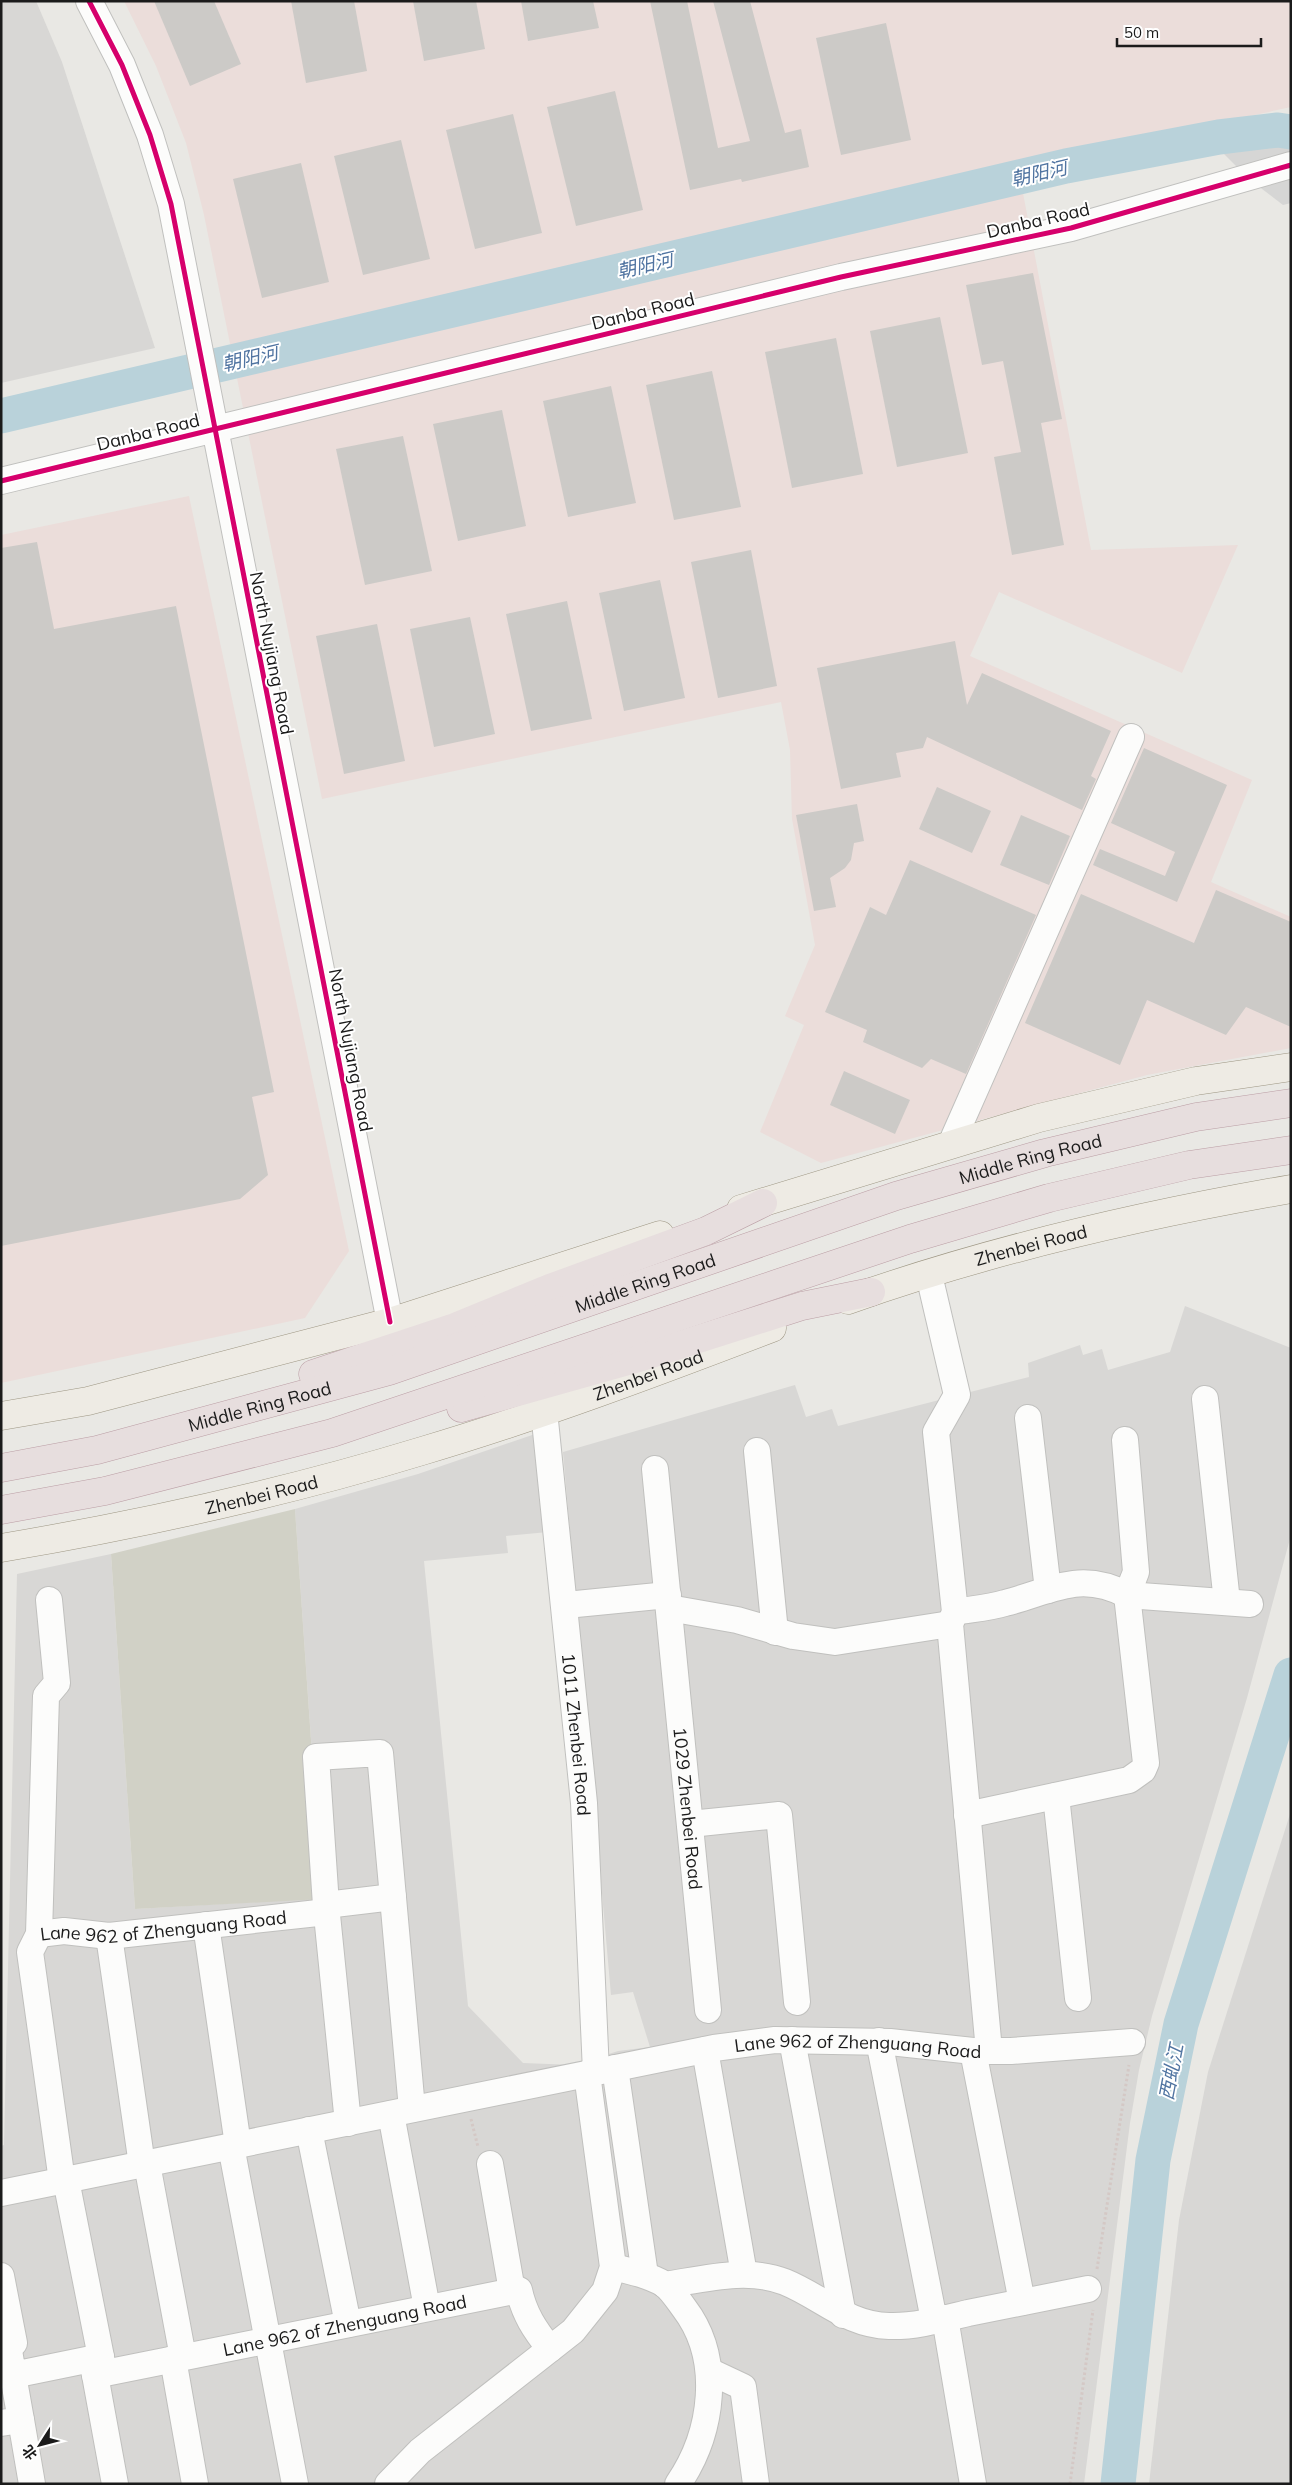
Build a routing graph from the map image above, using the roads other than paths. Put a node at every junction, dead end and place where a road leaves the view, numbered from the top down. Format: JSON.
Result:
{"nodes":[{"id":1,"x":89,"y":1,"type":"edge"},
{"id":2,"x":1291,"y":165,"type":"edge"},
{"id":3,"x":214,"y":430,"type":"junction"},
{"id":4,"x":1,"y":481,"type":"edge"},
{"id":5,"x":1131,"y":737,"type":"dead end"},
{"id":6,"x":1291,"y":1068,"type":"edge"},
{"id":7,"x":1291,"y":1103,"type":"edge"},
{"id":8,"x":952,"y":1144,"type":"junction"},
{"id":9,"x":1291,"y":1150,"type":"edge"},
{"id":10,"x":1291,"y":1189,"type":"edge"},
{"id":11,"x":763,"y":1203,"type":"junction"},
{"id":12,"x":929,"y":1275,"type":"junction"},
{"id":13,"x":871,"y":1292,"type":"junction"},
{"id":14,"x":390,"y":1322,"type":"junction"},
{"id":15,"x":1205,"y":1399,"type":"dead end"},
{"id":16,"x":544,"y":1411,"type":"junction"},
{"id":17,"x":1,"y":1416,"type":"edge"},
{"id":18,"x":1028,"y":1418,"type":"dead end"},
{"id":19,"x":332,"y":1433,"type":"junction"},
{"id":20,"x":1125,"y":1440,"type":"dead end"},
{"id":21,"x":97,"y":1450,"type":"junction"},
{"id":22,"x":757,"y":1451,"type":"dead end"},
{"id":23,"x":1,"y":1468,"type":"edge"},
{"id":24,"x":655,"y":1469,"type":"dead end"},
{"id":25,"x":1,"y":1510,"type":"edge"},
{"id":26,"x":1,"y":1548,"type":"edge"},
{"id":27,"x":1048,"y":1590,"type":"junction"},
{"id":28,"x":1127,"y":1595,"type":"junction"},
{"id":29,"x":49,"y":1600,"type":"dead end"},
{"id":30,"x":668,"y":1602,"type":"junction"},
{"id":31,"x":571,"y":1605,"type":"junction"},
{"id":32,"x":952,"y":1618,"type":"junction"},
{"id":33,"x":774,"y":1632,"type":"junction"},
{"id":34,"x":1056,"y":1796,"type":"junction"},
{"id":35,"x":967,"y":1814,"type":"junction"},
{"id":36,"x":690,"y":1824,"type":"junction"},
{"id":37,"x":393,"y":1897,"type":"junction"},
{"id":38,"x":327,"y":1909,"type":"junction"},
{"id":39,"x":206,"y":1925,"type":"junction"},
{"id":40,"x":40,"y":1934,"type":"junction"},
{"id":41,"x":109,"y":1936,"type":"junction"},
{"id":42,"x":1078,"y":1998,"type":"dead end"},
{"id":43,"x":797,"y":2002,"type":"dead end"},
{"id":44,"x":708,"y":2010,"type":"dead end"},
{"id":45,"x":792,"y":2040,"type":"junction"},
{"id":46,"x":879,"y":2042,"type":"junction"},
{"id":47,"x":1132,"y":2042,"type":"road end"},
{"id":48,"x":705,"y":2050,"type":"junction"},
{"id":49,"x":981,"y":2051,"type":"junction"},
{"id":50,"x":598,"y":2068,"type":"junction"},
{"id":51,"x":402,"y":2112,"type":"junction"},
{"id":52,"x":348,"y":2123,"type":"junction"},
{"id":53,"x":310,"y":2130,"type":"junction"},
{"id":54,"x":234,"y":2146,"type":"junction"},
{"id":55,"x":144,"y":2164,"type":"junction"},
{"id":56,"x":490,"y":2164,"type":"road end"},
{"id":57,"x":64,"y":2180,"type":"junction"},
{"id":58,"x":1,"y":2193,"type":"edge"},
{"id":59,"x":613,"y":2267,"type":"junction"},
{"id":60,"x":744,"y":2274,"type":"junction"},
{"id":61,"x":1,"y":2276,"type":"edge"},
{"id":62,"x":655,"y":2280,"type":"junction"},
{"id":63,"x":1088,"y":2289,"type":"road end"},
{"id":64,"x":512,"y":2291,"type":"junction"},
{"id":65,"x":1022,"y":2302,"type":"junction"},
{"id":66,"x":427,"y":2308,"type":"junction"},
{"id":67,"x":843,"y":2315,"type":"junction"},
{"id":68,"x":940,"y":2319,"type":"junction"},
{"id":69,"x":348,"y":2324,"type":"junction"},
{"id":70,"x":268,"y":2340,"type":"junction"},
{"id":71,"x":8,"y":2344,"type":"edge"},
{"id":72,"x":550,"y":2350,"type":"junction"},
{"id":73,"x":178,"y":2358,"type":"junction"},
{"id":74,"x":98,"y":2366,"type":"junction"},
{"id":75,"x":709,"y":2371,"type":"junction"},
{"id":76,"x":17,"y":2374,"type":"junction"},
{"id":77,"x":11,"y":2422,"type":"edge"},
{"id":78,"x":32,"y":2484,"type":"edge"},
{"id":79,"x":115,"y":2484,"type":"edge"},
{"id":80,"x":195,"y":2484,"type":"edge"},
{"id":81,"x":295,"y":2484,"type":"edge"},
{"id":82,"x":388,"y":2484,"type":"edge"},
{"id":83,"x":678,"y":2484,"type":"edge"},
{"id":84,"x":756,"y":2484,"type":"edge"},
{"id":85,"x":973,"y":2484,"type":"edge"}],
"edges":[{"from":1,"to":3,"type":"street","name":"North Nujiang Road"},
{"from":2,"to":3,"type":"street","name":"Danba Road"},
{"from":3,"to":4,"type":"street","name":"Danba Road"},
{"from":3,"to":14,"type":"street","name":"North Nujiang Road"},
{"from":5,"to":8,"type":"street"},
{"from":6,"to":8,"type":"main road"},
{"from":7,"to":21,"type":"highway","name":"Middle Ring Road"},
{"from":8,"to":11,"type":"main road"},
{"from":9,"to":19,"type":"highway"},
{"from":10,"to":12,"type":"main road","name":"Zhenbei Road"},
{"from":11,"to":14,"type":"main road"},
{"from":11,"to":21,"type":"highway"},
{"from":12,"to":13,"type":"main road","name":"Zhenbei Road"},
{"from":12,"to":32,"type":"street"},
{"from":13,"to":16,"type":"main road","name":"Zhenbei Road"},
{"from":13,"to":19,"type":"highway"},
{"from":14,"to":17,"type":"main road"},
{"from":15,"to":28,"type":"street"},
{"from":16,"to":26,"type":"main road","name":"Zhenbei Road"},
{"from":16,"to":31,"type":"street","name":"1011 Zhenbei Road"},
{"from":18,"to":27,"type":"street"},
{"from":19,"to":25,"type":"highway"},
{"from":20,"to":28,"type":"street"},
{"from":21,"to":23,"type":"highway","name":"Middle Ring Road"},
{"from":22,"to":33,"type":"street"},
{"from":24,"to":30,"type":"street","name":"1029 Zhenbei Road"},
{"from":27,"to":28,"type":"street"},
{"from":27,"to":32,"type":"street"},
{"from":28,"to":34,"type":"street"},
{"from":29,"to":40,"type":"street"},
{"from":30,"to":31,"type":"street"},
{"from":30,"to":33,"type":"street"},
{"from":30,"to":36,"type":"street","name":"1029 Zhenbei Road"},
{"from":31,"to":50,"type":"street","name":"1011 Zhenbei Road"},
{"from":32,"to":33,"type":"street"},
{"from":32,"to":35,"type":"street"},
{"from":34,"to":35,"type":"street"},
{"from":34,"to":42,"type":"street"},
{"from":35,"to":49,"type":"street"},
{"from":36,"to":43,"type":"street"},
{"from":36,"to":44,"type":"street","name":"1029 Zhenbei Road"},
{"from":37,"to":38,"type":"street","name":"Lane 962 of Zhenguang Road"},
{"from":37,"to":38,"type":"street"},
{"from":37,"to":51,"type":"street"},
{"from":38,"to":39,"type":"street","name":"Lane 962 of Zhenguang Road"},
{"from":38,"to":52,"type":"street"},
{"from":39,"to":41,"type":"street","name":"Lane 962 of Zhenguang Road"},
{"from":39,"to":54,"type":"street"},
{"from":40,"to":41,"type":"street","name":"Lane 962 of Zhenguang Road"},
{"from":40,"to":57,"type":"street","name":"Lane 962 of Zhenguang Road"},
{"from":41,"to":55,"type":"street"},
{"from":45,"to":46,"type":"street","name":"Lane 962 of Zhenguang Road"},
{"from":45,"to":48,"type":"street","name":"Lane 962 of Zhenguang Road"},
{"from":45,"to":67,"type":"street"},
{"from":46,"to":49,"type":"street","name":"Lane 962 of Zhenguang Road"},
{"from":46,"to":68,"type":"street"},
{"from":47,"to":49,"type":"street","name":"Lane 962 of Zhenguang Road"},
{"from":48,"to":50,"type":"street","name":"Lane 962 of Zhenguang Road"},
{"from":48,"to":60,"type":"street"},
{"from":49,"to":65,"type":"street"},
{"from":50,"to":51,"type":"street","name":"Lane 962 of Zhenguang Road"},
{"from":50,"to":59,"type":"street"},
{"from":50,"to":62,"type":"street"},
{"from":51,"to":52,"type":"street","name":"Lane 962 of Zhenguang Road"},
{"from":51,"to":66,"type":"street"},
{"from":52,"to":53,"type":"street","name":"Lane 962 of Zhenguang Road"},
{"from":53,"to":54,"type":"street","name":"Lane 962 of Zhenguang Road"},
{"from":53,"to":69,"type":"street"},
{"from":54,"to":55,"type":"street","name":"Lane 962 of Zhenguang Road"},
{"from":54,"to":70,"type":"street"},
{"from":55,"to":57,"type":"street","name":"Lane 962 of Zhenguang Road"},
{"from":55,"to":73,"type":"street"},
{"from":56,"to":64,"type":"street"},
{"from":57,"to":58,"type":"street","name":"Lane 962 of Zhenguang Road"},
{"from":57,"to":74,"type":"street"},
{"from":59,"to":62,"type":"street"},
{"from":59,"to":72,"type":"street"},
{"from":60,"to":62,"type":"street"},
{"from":60,"to":67,"type":"street"},
{"from":61,"to":71,"type":"street"},
{"from":62,"to":75,"type":"street"},
{"from":63,"to":65,"type":"street"},
{"from":64,"to":66,"type":"street","name":"Lane 962 of Zhenguang Road"},
{"from":64,"to":72,"type":"street"},
{"from":65,"to":68,"type":"street"},
{"from":66,"to":69,"type":"street","name":"Lane 962 of Zhenguang Road"},
{"from":67,"to":68,"type":"street"},
{"from":68,"to":85,"type":"street"},
{"from":69,"to":70,"type":"street","name":"Lane 962 of Zhenguang Road"},
{"from":70,"to":73,"type":"street","name":"Lane 962 of Zhenguang Road"},
{"from":70,"to":81,"type":"street"},
{"from":71,"to":76,"type":"street"},
{"from":72,"to":82,"type":"street"},
{"from":73,"to":74,"type":"street","name":"Lane 962 of Zhenguang Road"},
{"from":73,"to":80,"type":"street"},
{"from":74,"to":76,"type":"street","name":"Lane 962 of Zhenguang Road"},
{"from":74,"to":79,"type":"street"},
{"from":75,"to":83,"type":"street"},
{"from":75,"to":84,"type":"street"},
{"from":76,"to":77,"type":"street"},
{"from":77,"to":78,"type":"street"}]}
